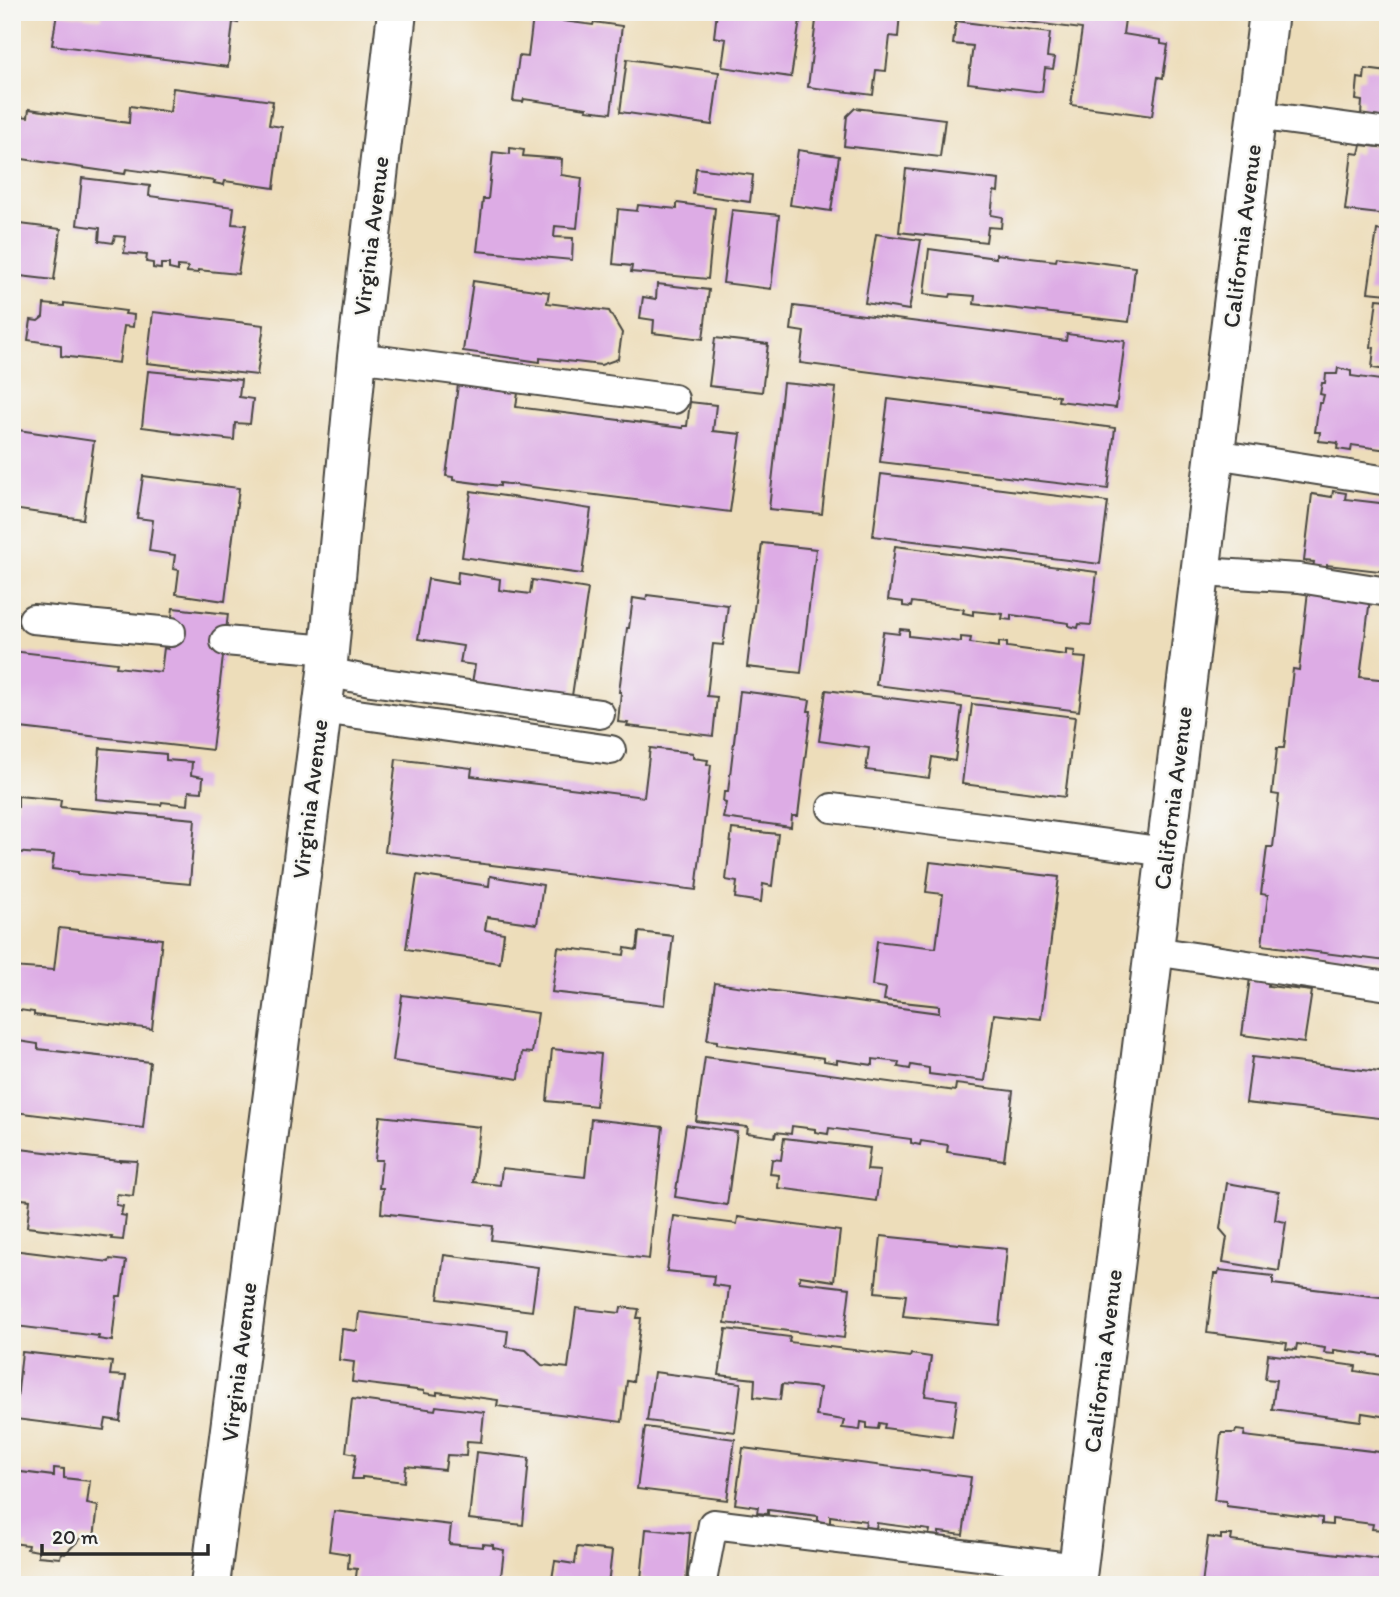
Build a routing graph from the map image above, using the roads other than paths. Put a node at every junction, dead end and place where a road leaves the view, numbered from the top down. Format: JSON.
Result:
{"nodes":[{"id":1,"x":397,"y":12,"type":"edge"},
{"id":2,"x":1269,"y":12,"type":"edge"},
{"id":3,"x":1256,"y":115,"type":"junction"},
{"id":4,"x":1388,"y":133,"type":"edge"},
{"id":5,"x":357,"y":357,"type":"junction"},
{"id":6,"x":674,"y":399,"type":"dead end"},
{"id":7,"x":1215,"y":454,"type":"junction"},
{"id":8,"x":1388,"y":481,"type":"edge"},
{"id":9,"x":1200,"y":572,"type":"junction"},
{"id":10,"x":1388,"y":592,"type":"edge"},
{"id":11,"x":33,"y":619,"type":"dead end"},
{"id":12,"x":171,"y":632,"type":"dead end"},
{"id":13,"x":225,"y":641,"type":"dead end"},
{"id":14,"x":326,"y":677,"type":"junction"},
{"id":15,"x":600,"y":714,"type":"dead end"},
{"id":16,"x":611,"y":750,"type":"dead end"},
{"id":17,"x":832,"y":808,"type":"dead end"},
{"id":18,"x":1166,"y":852,"type":"junction"},
{"id":19,"x":1154,"y":951,"type":"junction"},
{"id":20,"x":1388,"y":986,"type":"edge"},
{"id":21,"x":703,"y":1576,"type":"dead end"},
{"id":22,"x":1077,"y":1576,"type":"edge"},
{"id":23,"x":210,"y":1585,"type":"edge"}],
"edges":[{"from":1,"to":5,"type":"main road","name":"Virginia Avenue"},
{"from":2,"to":3,"type":"main road","name":"California Avenue"},
{"from":3,"to":4,"type":"lane"},
{"from":3,"to":7,"type":"main road","name":"California Avenue"},
{"from":5,"to":6,"type":"lane"},
{"from":5,"to":14,"type":"main road","name":"Virginia Avenue"},
{"from":7,"to":8,"type":"lane"},
{"from":7,"to":9,"type":"main road","name":"California Avenue"},
{"from":9,"to":10,"type":"lane"},
{"from":9,"to":18,"type":"main road","name":"California Avenue"},
{"from":11,"to":12,"type":"lane"},
{"from":13,"to":14,"type":"lane"},
{"from":14,"to":15,"type":"lane"},
{"from":14,"to":16,"type":"lane"},
{"from":14,"to":23,"type":"main road","name":"Virginia Avenue"},
{"from":17,"to":18,"type":"lane"},
{"from":18,"to":19,"type":"main road","name":"California Avenue"},
{"from":19,"to":20,"type":"lane"},
{"from":19,"to":22,"type":"main road","name":"California Avenue"},
{"from":21,"to":22,"type":"lane"}]}
